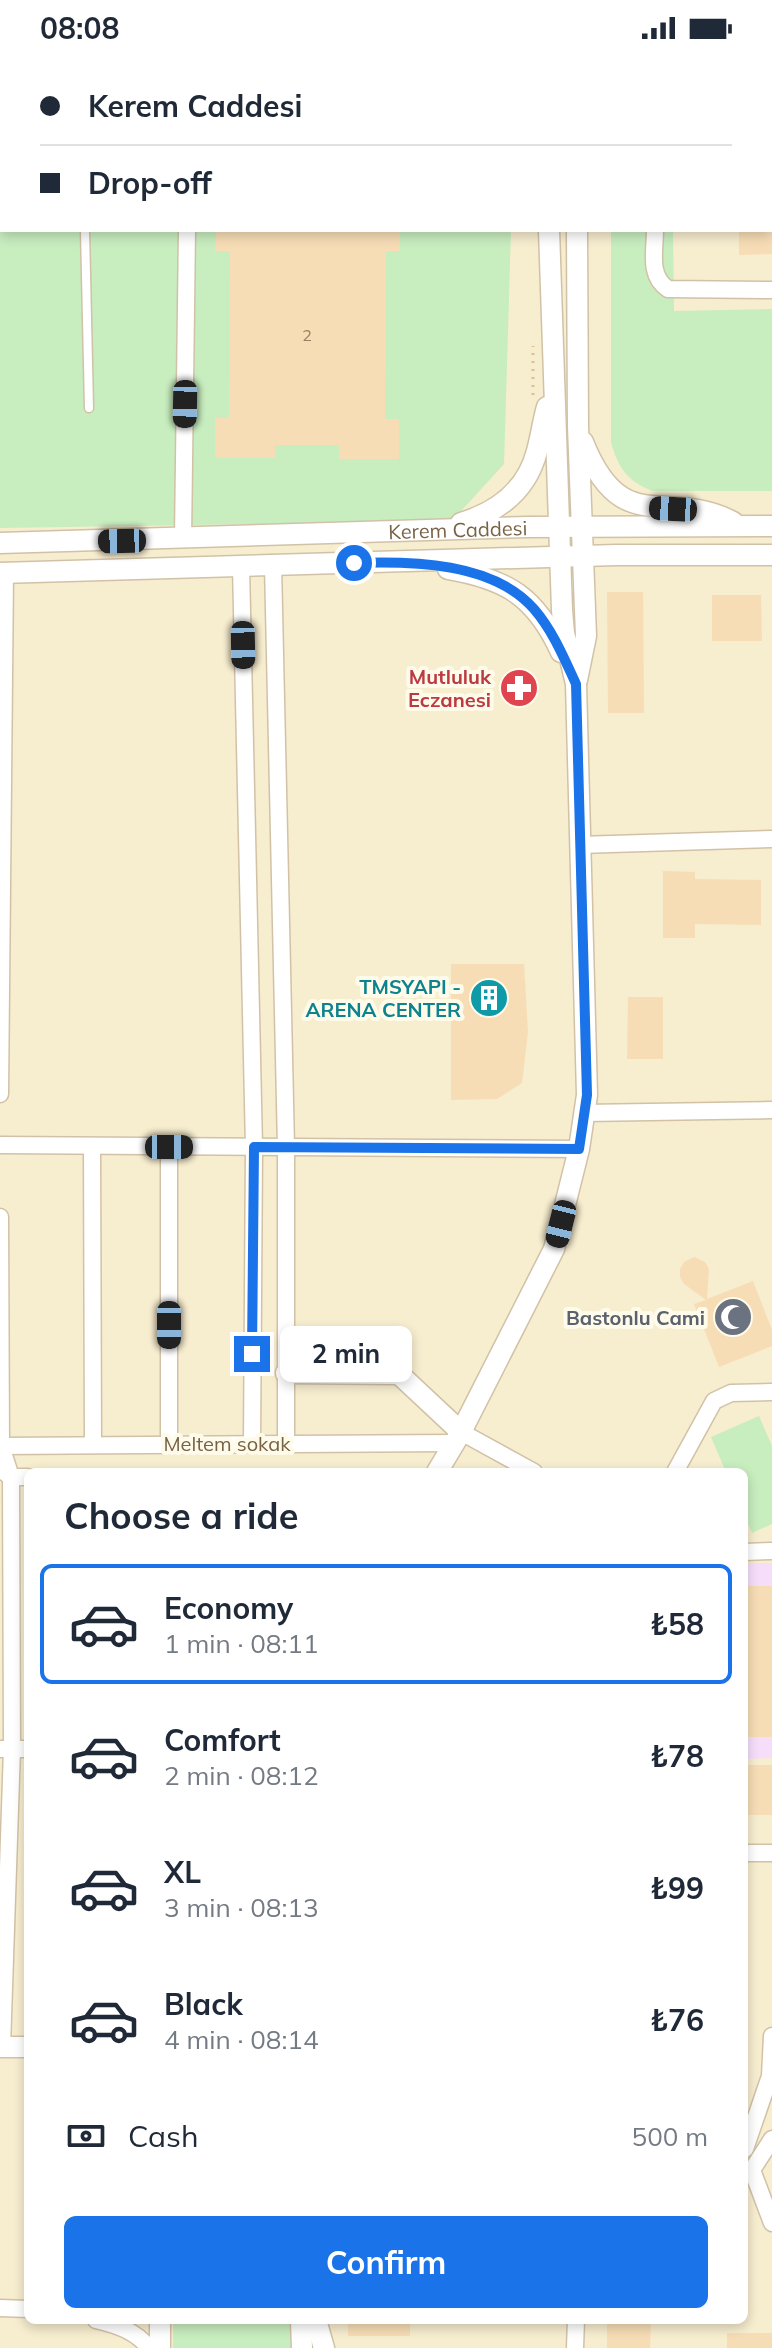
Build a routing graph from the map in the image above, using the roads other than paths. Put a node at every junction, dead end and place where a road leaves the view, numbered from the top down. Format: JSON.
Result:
{"nodes":[{"id":1,"x":85,"y":232,"type":"edge"},
{"id":2,"x":187,"y":232,"type":"edge"},
{"id":3,"x":549,"y":232,"type":"edge"},
{"id":4,"x":577,"y":232,"type":"edge"},
{"id":5,"x":655,"y":232,"type":"edge"},
{"id":6,"x":772,"y":290,"type":"edge"},
{"id":7,"x":554,"y":392,"type":"junction"},
{"id":8,"x":89,"y":408,"type":"dead end"},
{"id":9,"x":578,"y":426,"type":"junction"},
{"id":10,"x":581,"y":526,"type":"junction"},
{"id":11,"x":740,"y":526,"type":"junction"},
{"id":12,"x":772,"y":526,"type":"edge"},
{"id":13,"x":558,"y":527,"type":"junction"},
{"id":14,"x":423,"y":532,"type":"junction"},
{"id":15,"x":183,"y":539,"type":"junction"},
{"id":16,"x":0,"y":543,"type":"edge"},
{"id":17,"x":772,"y":555,"type":"edge"},
{"id":18,"x":559,"y":556,"type":"junction"},
{"id":19,"x":583,"y":556,"type":"junction"},
{"id":20,"x":408,"y":561,"type":"junction"},
{"id":21,"x":273,"y":565,"type":"junction"},
{"id":22,"x":241,"y":566,"type":"junction"},
{"id":23,"x":2,"y":573,"type":"edge"},
{"id":24,"x":576,"y":684,"type":"junction"},
{"id":25,"x":772,"y":839,"type":"edge"},
{"id":26,"x":579,"y":845,"type":"junction"},
{"id":27,"x":0,"y":1094,"type":"edge"},
{"id":28,"x":772,"y":1110,"type":"edge"},
{"id":29,"x":584,"y":1113,"type":"junction"},
{"id":30,"x":0,"y":1145,"type":"edge"},
{"id":31,"x":92,"y":1146,"type":"junction"},
{"id":32,"x":169,"y":1147,"type":"junction"},
{"id":33,"x":254,"y":1147,"type":"junction"},
{"id":34,"x":286,"y":1147,"type":"junction"},
{"id":35,"x":579,"y":1149,"type":"junction"},
{"id":36,"x":0,"y":1217,"type":"edge"},
{"id":37,"x":286,"y":1373,"type":"junction"},
{"id":38,"x":772,"y":1392,"type":"edge"},
{"id":39,"x":458,"y":1437,"type":"junction"},
{"id":40,"x":93,"y":1443,"type":"junction"},
{"id":41,"x":169,"y":1443,"type":"junction"},
{"id":42,"x":252,"y":1443,"type":"junction"},
{"id":43,"x":286,"y":1443,"type":"junction"},
{"id":44,"x":1,"y":1446,"type":"edge"},
{"id":45,"x":439,"y":1468,"type":"edge"},
{"id":46,"x":525,"y":1468,"type":"edge"},
{"id":47,"x":677,"y":1468,"type":"edge"},
{"id":48,"x":13,"y":1474,"type":"edge"},
{"id":49,"x":772,"y":1551,"type":"edge"},
{"id":50,"x":748,"y":1552,"type":"edge"},
{"id":51,"x":5,"y":1712,"type":"edge"},
{"id":52,"x":13,"y":1749,"type":"edge"},
{"id":53,"x":748,"y":1853,"type":"edge"},
{"id":54,"x":772,"y":1853,"type":"edge"},
{"id":55,"x":772,"y":2036,"type":"edge"},
{"id":56,"x":1,"y":2047,"type":"edge"},
{"id":57,"x":24,"y":2047,"type":"edge"},
{"id":58,"x":772,"y":2139,"type":"edge"},
{"id":59,"x":748,"y":2140,"type":"edge"},
{"id":60,"x":748,"y":2158,"type":"edge"},
{"id":61,"x":752,"y":2170,"type":"junction"},
{"id":62,"x":772,"y":2223,"type":"edge"},
{"id":63,"x":0,"y":2308,"type":"edge"},
{"id":64,"x":24,"y":2309,"type":"edge"},
{"id":65,"x":113,"y":2324,"type":"edge"},
{"id":66,"x":160,"y":2324,"type":"edge"},
{"id":67,"x":301,"y":2324,"type":"edge"},
{"id":68,"x":317,"y":2324,"type":"edge"},
{"id":69,"x":576,"y":2324,"type":"edge"},
{"id":70,"x":149,"y":2348,"type":"edge"},
{"id":71,"x":160,"y":2348,"type":"edge"},
{"id":72,"x":302,"y":2348,"type":"edge"},
{"id":73,"x":324,"y":2348,"type":"edge"},
{"id":74,"x":575,"y":2348,"type":"edge"}],
"edges":[{"from":1,"to":8,"type":"lane"},
{"from":2,"to":15,"type":"street"},
{"from":3,"to":7,"type":"street"},
{"from":4,"to":9,"type":"street"},
{"from":5,"to":6,"type":"street"},
{"from":7,"to":13,"type":"street"},
{"from":7,"to":14,"type":"street"},
{"from":9,"to":10,"type":"street"},
{"from":9,"to":11,"type":"street"},
{"from":10,"to":11,"type":"street","name":"Kerem Caddesi"},
{"from":10,"to":13,"type":"street","name":"Kerem Caddesi"},
{"from":10,"to":19,"type":"street"},
{"from":11,"to":12,"type":"street","name":"Kerem Caddesi"},
{"from":13,"to":14,"type":"street","name":"Kerem Caddesi"},
{"from":13,"to":18,"type":"street"},
{"from":14,"to":15,"type":"street","name":"Kerem Caddesi"},
{"from":15,"to":16,"type":"street","name":"Kerem Caddesi"},
{"from":17,"to":19,"type":"street","name":"Kerem Caddesi"},
{"from":18,"to":19,"type":"street","name":"Kerem Caddesi"},
{"from":18,"to":20,"type":"street","name":"Kerem Caddesi"},
{"from":18,"to":24,"type":"street"},
{"from":19,"to":24,"type":"street"},
{"from":20,"to":21,"type":"street","name":"Kerem Caddesi"},
{"from":20,"to":24,"type":"street"},
{"from":21,"to":22,"type":"street","name":"Kerem Caddesi"},
{"from":21,"to":34,"type":"street"},
{"from":22,"to":23,"type":"street","name":"Kerem Caddesi"},
{"from":22,"to":33,"type":"street"},
{"from":23,"to":27,"type":"street"},
{"from":24,"to":26,"type":"street"},
{"from":25,"to":26,"type":"street"},
{"from":26,"to":29,"type":"street"},
{"from":28,"to":29,"type":"street"},
{"from":29,"to":35,"type":"street"},
{"from":30,"to":31,"type":"street"},
{"from":31,"to":32,"type":"street"},
{"from":31,"to":40,"type":"street"},
{"from":32,"to":33,"type":"street"},
{"from":32,"to":41,"type":"street"},
{"from":33,"to":34,"type":"street"},
{"from":33,"to":42,"type":"street"},
{"from":34,"to":35,"type":"street"},
{"from":34,"to":37,"type":"street"},
{"from":35,"to":39,"type":"street"},
{"from":36,"to":44,"type":"street"},
{"from":37,"to":39,"type":"street"},
{"from":37,"to":43,"type":"street"},
{"from":38,"to":47,"type":"street"},
{"from":39,"to":43,"type":"street","name":"Meltem sokak"},
{"from":39,"to":45,"type":"street"},
{"from":39,"to":46,"type":"street"},
{"from":40,"to":41,"type":"street","name":"Meltem sokak"},
{"from":40,"to":44,"type":"street","name":"Meltem sokak"},
{"from":41,"to":42,"type":"street","name":"Meltem sokak"},
{"from":42,"to":43,"type":"street","name":"Meltem sokak"},
{"from":44,"to":48,"type":"street"},
{"from":48,"to":51,"type":"street"},
{"from":49,"to":50,"type":"street"},
{"from":51,"to":52,"type":"street"},
{"from":52,"to":56,"type":"street"},
{"from":53,"to":54,"type":"street"},
{"from":55,"to":59,"type":"street"},
{"from":56,"to":57,"type":"street"},
{"from":58,"to":61,"type":"street"},
{"from":60,"to":61,"type":"street"},
{"from":61,"to":62,"type":"street"},
{"from":63,"to":64,"type":"street"},
{"from":65,"to":70,"type":"street"},
{"from":66,"to":71,"type":"street"},
{"from":67,"to":72,"type":"street"},
{"from":68,"to":73,"type":"street"},
{"from":69,"to":74,"type":"street"}]}
